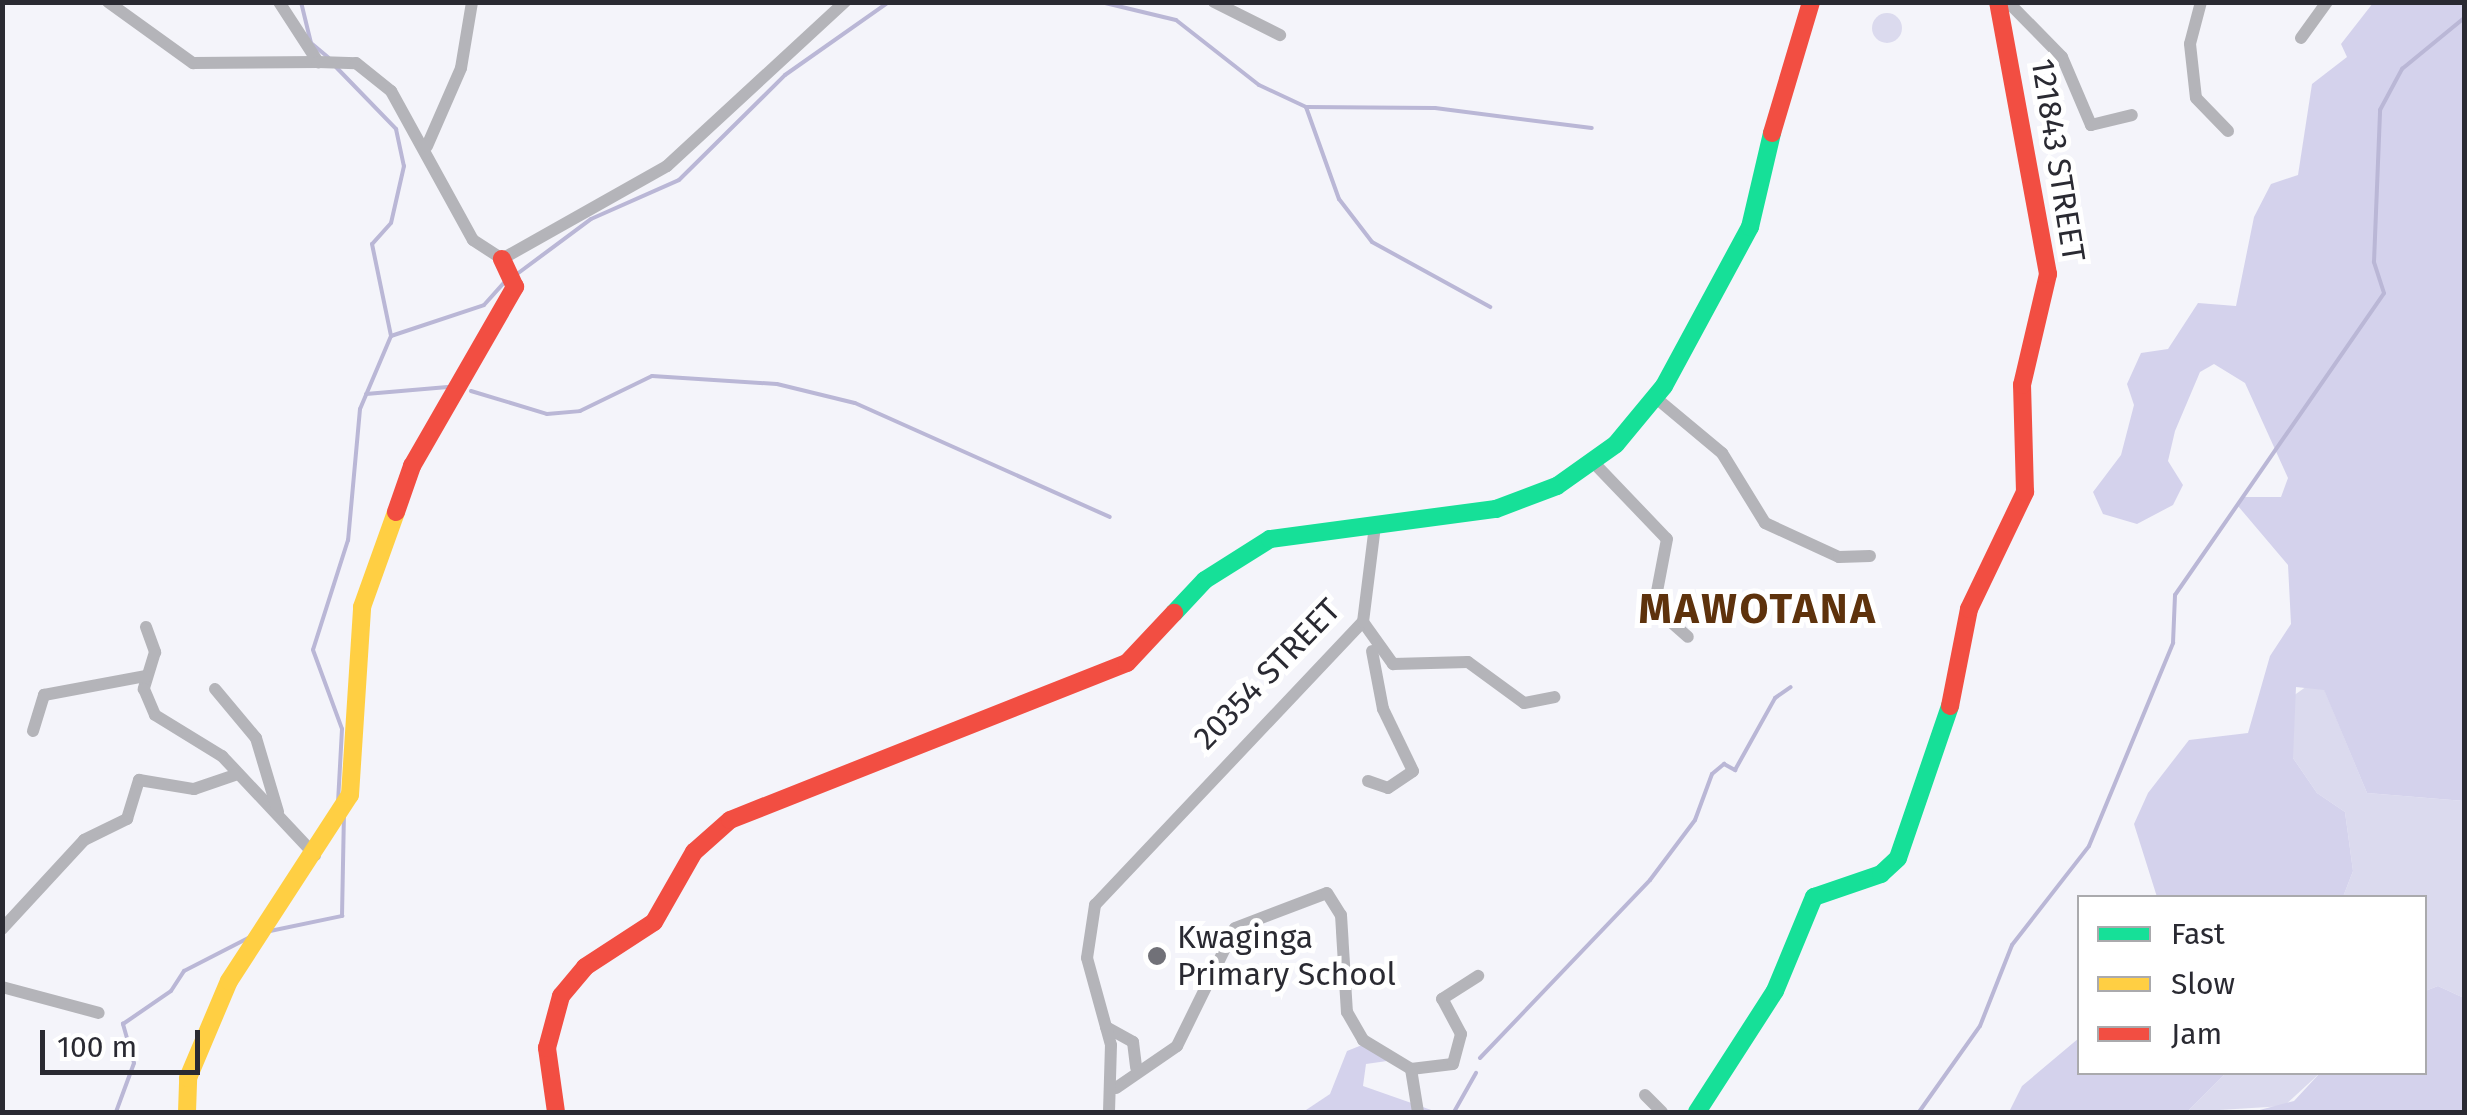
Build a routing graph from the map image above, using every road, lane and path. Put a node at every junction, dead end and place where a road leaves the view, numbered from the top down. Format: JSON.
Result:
{"nodes":[{"id":1,"x":108,"y":2,"type":"edge"},
{"id":2,"x":279,"y":2,"type":"edge"},
{"id":3,"x":472,"y":2,"type":"edge"},
{"id":4,"x":846,"y":2,"type":"edge"},
{"id":5,"x":1214,"y":2,"type":"edge"},
{"id":6,"x":1811,"y":2,"type":"edge"},
{"id":7,"x":1998,"y":2,"type":"edge"},
{"id":8,"x":2008,"y":2,"type":"edge"},
{"id":9,"x":2201,"y":2,"type":"edge"},
{"id":10,"x":2327,"y":2,"type":"edge"},
{"id":11,"x":1280,"y":35,"type":"dead end"},
{"id":12,"x":2301,"y":38,"type":"dead end"},
{"id":13,"x":328,"y":61,"type":"junction"},
{"id":14,"x":2132,"y":115,"type":"dead end"},
{"id":15,"x":2228,"y":130,"type":"dead end"},
{"id":16,"x":427,"y":146,"type":"junction"},
{"id":17,"x":509,"y":271,"type":"junction"},
{"id":18,"x":1656,"y":398,"type":"junction"},
{"id":19,"x":1594,"y":464,"type":"junction"},
{"id":20,"x":1375,"y":525,"type":"junction"},
{"id":21,"x":1870,"y":556,"type":"dead end"},
{"id":22,"x":1362,"y":622,"type":"junction"},
{"id":23,"x":146,"y":627,"type":"dead end"},
{"id":24,"x":1688,"y":637,"type":"dead end"},
{"id":25,"x":1370,"y":644,"type":"junction"},
{"id":26,"x":146,"y":676,"type":"junction"},
{"id":27,"x":215,"y":689,"type":"dead end"},
{"id":28,"x":1554,"y":696,"type":"dead end"},
{"id":29,"x":33,"y":731,"type":"dead end"},
{"id":30,"x":238,"y":774,"type":"junction"},
{"id":31,"x":1368,"y":781,"type":"dead end"},
{"id":32,"x":278,"y":814,"type":"junction"},
{"id":33,"x":314,"y":855,"type":"junction"},
{"id":34,"x":2,"y":929,"type":"edge"},
{"id":35,"x":1478,"y":976,"type":"dead end"},
{"id":36,"x":2,"y":987,"type":"edge"},
{"id":37,"x":99,"y":1013,"type":"dead end"},
{"id":38,"x":1106,"y":1027,"type":"junction"},
{"id":39,"x":1136,"y":1068,"type":"junction"},
{"id":40,"x":1411,"y":1069,"type":"junction"},
{"id":41,"x":1116,"y":1088,"type":"junction"},
{"id":42,"x":1645,"y":1096,"type":"dead end"},
{"id":43,"x":188,"y":1112,"type":"edge"},
{"id":44,"x":556,"y":1112,"type":"edge"},
{"id":45,"x":1109,"y":1112,"type":"edge"},
{"id":46,"x":1418,"y":1112,"type":"edge"},
{"id":47,"x":1662,"y":1112,"type":"edge"},
{"id":48,"x":1698,"y":1112,"type":"edge"}],
"edges":[{"from":1,"to":13,"type":"street"},
{"from":2,"to":13,"type":"street"},
{"from":3,"to":16,"type":"street"},
{"from":4,"to":17,"type":"street"},
{"from":5,"to":11,"type":"street"},
{"from":6,"to":18,"type":"street"},
{"from":7,"to":48,"type":"street","name":"121843 STREET"},
{"from":8,"to":14,"type":"street"},
{"from":9,"to":15,"type":"street"},
{"from":10,"to":12,"type":"street"},
{"from":13,"to":16,"type":"street"},
{"from":16,"to":17,"type":"street"},
{"from":17,"to":33,"type":"street"},
{"from":18,"to":19,"type":"street"},
{"from":18,"to":21,"type":"street"},
{"from":19,"to":20,"type":"street"},
{"from":19,"to":24,"type":"street"},
{"from":20,"to":22,"type":"street","name":"20354 STREET"},
{"from":20,"to":44,"type":"street"},
{"from":22,"to":25,"type":"street"},
{"from":22,"to":38,"type":"street","name":"20354 STREET"},
{"from":23,"to":26,"type":"street"},
{"from":25,"to":28,"type":"street"},
{"from":25,"to":31,"type":"street"},
{"from":26,"to":29,"type":"street"},
{"from":26,"to":30,"type":"street"},
{"from":27,"to":32,"type":"street"},
{"from":30,"to":32,"type":"street"},
{"from":30,"to":34,"type":"street"},
{"from":32,"to":33,"type":"street"},
{"from":33,"to":43,"type":"street"},
{"from":35,"to":40,"type":"street"},
{"from":36,"to":37,"type":"street"},
{"from":38,"to":39,"type":"street"},
{"from":38,"to":41,"type":"street","name":"20354 STREET"},
{"from":39,"to":40,"type":"street"},
{"from":39,"to":41,"type":"street"},
{"from":40,"to":46,"type":"street"},
{"from":41,"to":45,"type":"street"},
{"from":42,"to":47,"type":"street"}]}
